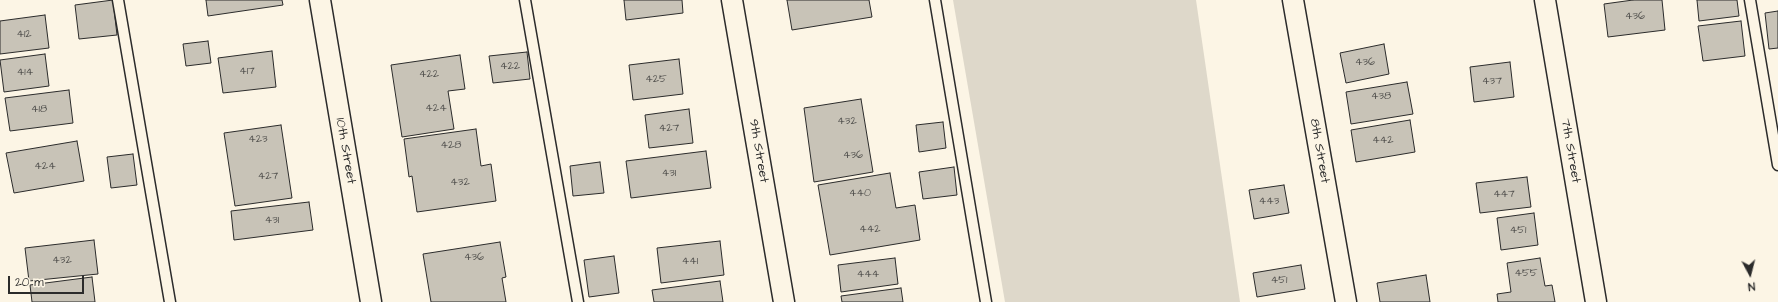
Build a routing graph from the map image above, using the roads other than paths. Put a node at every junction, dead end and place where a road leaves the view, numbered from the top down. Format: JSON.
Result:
{"nodes":[{"id":1,"x":118,"y":0,"type":"edge"},
{"id":2,"x":320,"y":0,"type":"edge"},
{"id":3,"x":525,"y":0,"type":"edge"},
{"id":4,"x":732,"y":0,"type":"edge"},
{"id":5,"x":935,"y":0,"type":"edge"},
{"id":6,"x":1293,"y":0,"type":"edge"},
{"id":7,"x":1545,"y":0,"type":"edge"},
{"id":8,"x":1750,"y":0,"type":"edge"},
{"id":9,"x":1778,"y":165,"type":"edge"},
{"id":10,"x":170,"y":302,"type":"edge"},
{"id":11,"x":371,"y":302,"type":"edge"},
{"id":12,"x":578,"y":302,"type":"edge"},
{"id":13,"x":784,"y":302,"type":"edge"},
{"id":14,"x":986,"y":302,"type":"edge"},
{"id":15,"x":1346,"y":302,"type":"edge"},
{"id":16,"x":1596,"y":302,"type":"edge"}],
"edges":[{"from":1,"to":10,"type":"lane"},
{"from":2,"to":11,"type":"street","name":"10th Street"},
{"from":3,"to":12,"type":"lane"},
{"from":4,"to":13,"type":"street","name":"9th Street"},
{"from":5,"to":14,"type":"lane"},
{"from":6,"to":15,"type":"street","name":"8th Street"},
{"from":7,"to":16,"type":"street","name":"7th Street"},
{"from":8,"to":9,"type":"lane"}]}
